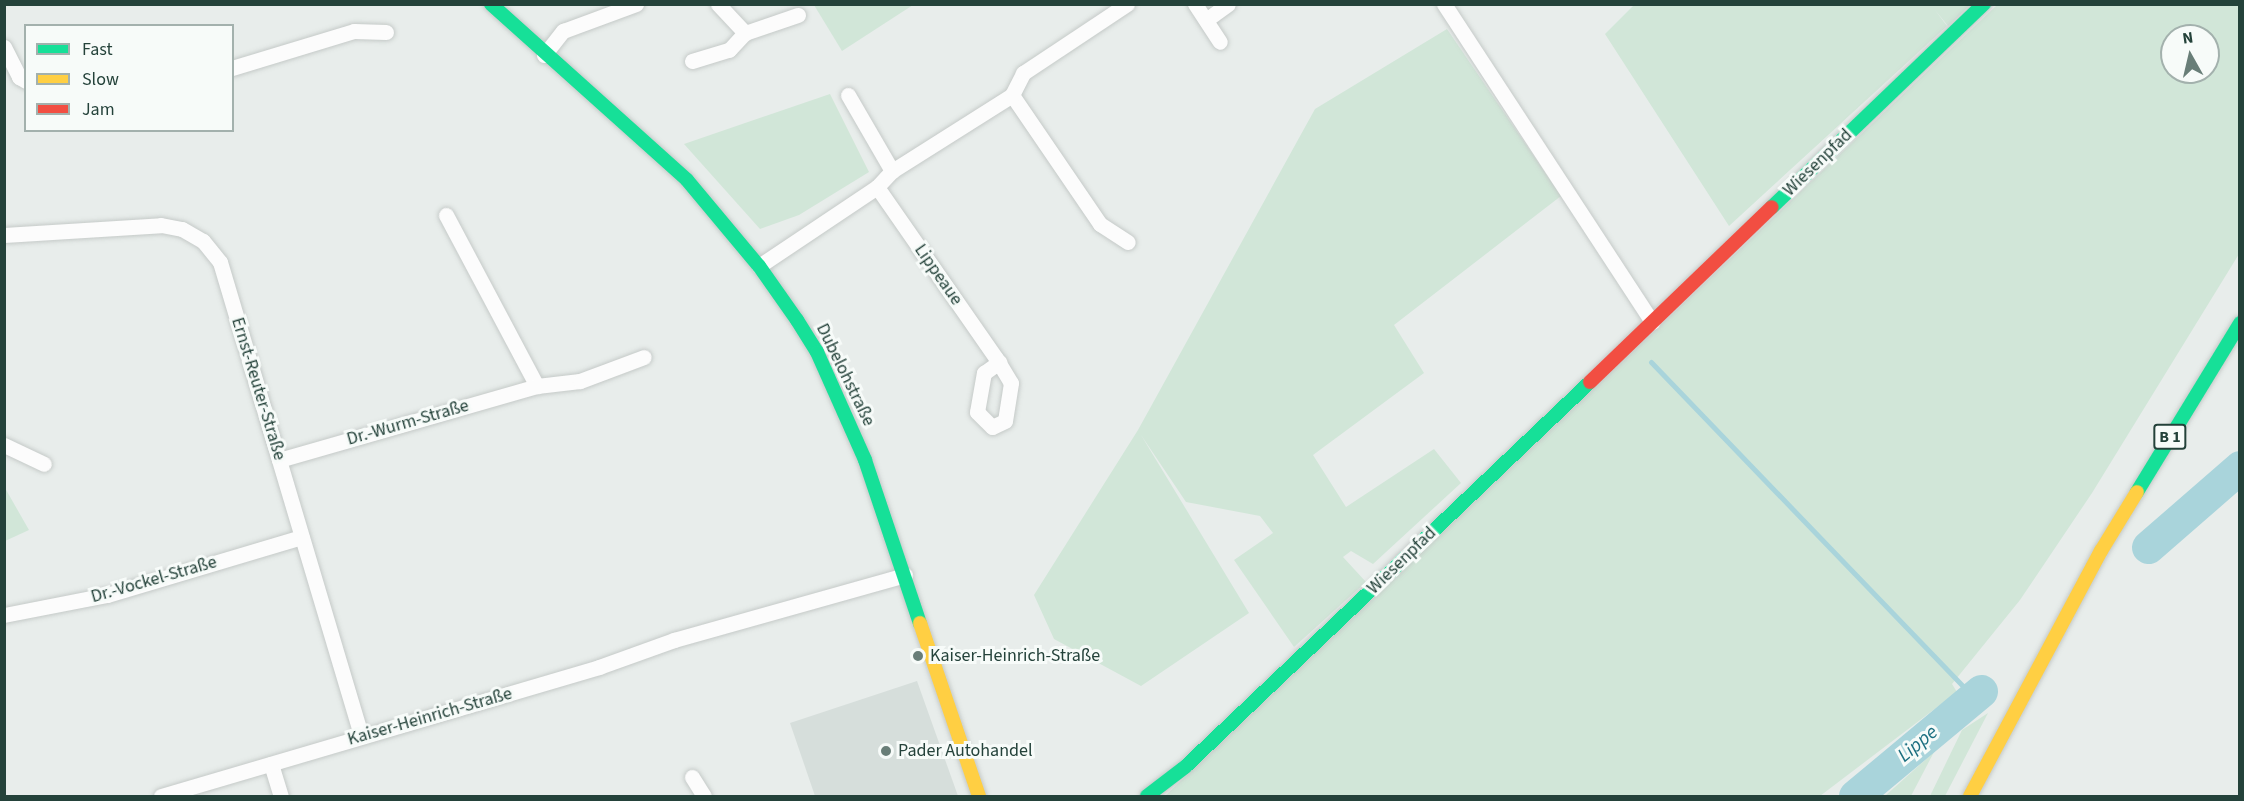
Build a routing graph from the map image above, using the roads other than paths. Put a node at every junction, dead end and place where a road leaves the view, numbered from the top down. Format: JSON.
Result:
{"nodes":[{"id":1,"x":490,"y":4,"type":"edge"},
{"id":2,"x":636,"y":4,"type":"edge"},
{"id":3,"x":718,"y":4,"type":"edge"},
{"id":4,"x":1127,"y":4,"type":"edge"},
{"id":5,"x":1196,"y":4,"type":"edge"},
{"id":6,"x":1228,"y":4,"type":"edge"},
{"id":7,"x":1444,"y":4,"type":"edge"},
{"id":8,"x":1984,"y":4,"type":"edge"},
{"id":9,"x":798,"y":15,"type":"dead end"},
{"id":10,"x":1206,"y":20,"type":"junction"},
{"id":11,"x":386,"y":32,"type":"dead end"},
{"id":12,"x":745,"y":33,"type":"junction"},
{"id":13,"x":1221,"y":42,"type":"dead end"},
{"id":14,"x":4,"y":47,"type":"edge"},
{"id":15,"x":544,"y":55,"type":"junction"},
{"id":16,"x":692,"y":61,"type":"dead end"},
{"id":17,"x":234,"y":67,"type":"edge"},
{"id":18,"x":24,"y":80,"type":"edge"},
{"id":19,"x":848,"y":95,"type":"dead end"},
{"id":20,"x":1012,"y":95,"type":"junction"},
{"id":21,"x":892,"y":171,"type":"junction"},
{"id":22,"x":877,"y":187,"type":"junction"},
{"id":23,"x":446,"y":215,"type":"dead end"},
{"id":24,"x":4,"y":235,"type":"edge"},
{"id":25,"x":1128,"y":242,"type":"dead end"},
{"id":26,"x":759,"y":266,"type":"junction"},
{"id":27,"x":1652,"y":322,"type":"junction"},
{"id":28,"x":2240,"y":323,"type":"edge"},
{"id":29,"x":644,"y":357,"type":"dead end"},
{"id":30,"x":999,"y":362,"type":"dead end"},
{"id":31,"x":537,"y":386,"type":"junction"},
{"id":32,"x":4,"y":445,"type":"edge"},
{"id":33,"x":279,"y":460,"type":"junction"},
{"id":34,"x":44,"y":464,"type":"dead end"},
{"id":35,"x":302,"y":537,"type":"junction"},
{"id":36,"x":905,"y":575,"type":"junction"},
{"id":37,"x":4,"y":615,"type":"edge"},
{"id":38,"x":361,"y":736,"type":"junction"},
{"id":39,"x":271,"y":764,"type":"junction"},
{"id":40,"x":692,"y":777,"type":"dead end"},
{"id":41,"x":161,"y":796,"type":"edge"},
{"id":42,"x":281,"y":796,"type":"edge"},
{"id":43,"x":704,"y":796,"type":"edge"},
{"id":44,"x":979,"y":796,"type":"edge"},
{"id":45,"x":1147,"y":796,"type":"edge"},
{"id":46,"x":1970,"y":796,"type":"edge"}],
"edges":[{"from":1,"to":15,"type":"main road","name":"Dubelohstraße"},
{"from":2,"to":15,"type":"street"},
{"from":3,"to":12,"type":"street"},
{"from":4,"to":20,"type":"street"},
{"from":5,"to":10,"type":"street"},
{"from":6,"to":10,"type":"street"},
{"from":7,"to":27,"type":"street"},
{"from":8,"to":27,"type":"main road","name":"Wiesenpfad"},
{"from":9,"to":12,"type":"street"},
{"from":10,"to":13,"type":"street"},
{"from":11,"to":17,"type":"street"},
{"from":12,"to":16,"type":"street"},
{"from":14,"to":18,"type":"street"},
{"from":15,"to":26,"type":"main road","name":"Dubelohstraße"},
{"from":19,"to":21,"type":"street"},
{"from":20,"to":21,"type":"street"},
{"from":20,"to":25,"type":"street"},
{"from":21,"to":22,"type":"street"},
{"from":22,"to":26,"type":"street"},
{"from":22,"to":30,"type":"street","name":"Lippeaue"},
{"from":23,"to":31,"type":"street"},
{"from":24,"to":33,"type":"street","name":"Ernst-Reuter-Straße"},
{"from":26,"to":36,"type":"main road","name":"Dubelohstraße"},
{"from":27,"to":45,"type":"main road","name":"Wiesenpfad"},
{"from":28,"to":46,"type":"main road","number":"B 1"},
{"from":29,"to":31,"type":"street","name":"Dr.-Wurm-Straße"},
{"from":31,"to":33,"type":"street","name":"Dr.-Wurm-Straße"},
{"from":32,"to":34,"type":"street"},
{"from":33,"to":35,"type":"street","name":"Ernst-Reuter-Straße"},
{"from":35,"to":37,"type":"street","name":"Dr.-Vockel-Straße"},
{"from":35,"to":38,"type":"street","name":"Ernst-Reuter-Straße"},
{"from":36,"to":38,"type":"street","name":"Kaiser-Heinrich-Straße"},
{"from":36,"to":44,"type":"main road","name":"Dubelohstraße"},
{"from":38,"to":39,"type":"street","name":"Kaiser-Heinrich-Straße"},
{"from":39,"to":41,"type":"street","name":"Kaiser-Heinrich-Straße"},
{"from":39,"to":42,"type":"street"},
{"from":40,"to":43,"type":"street"}]}
